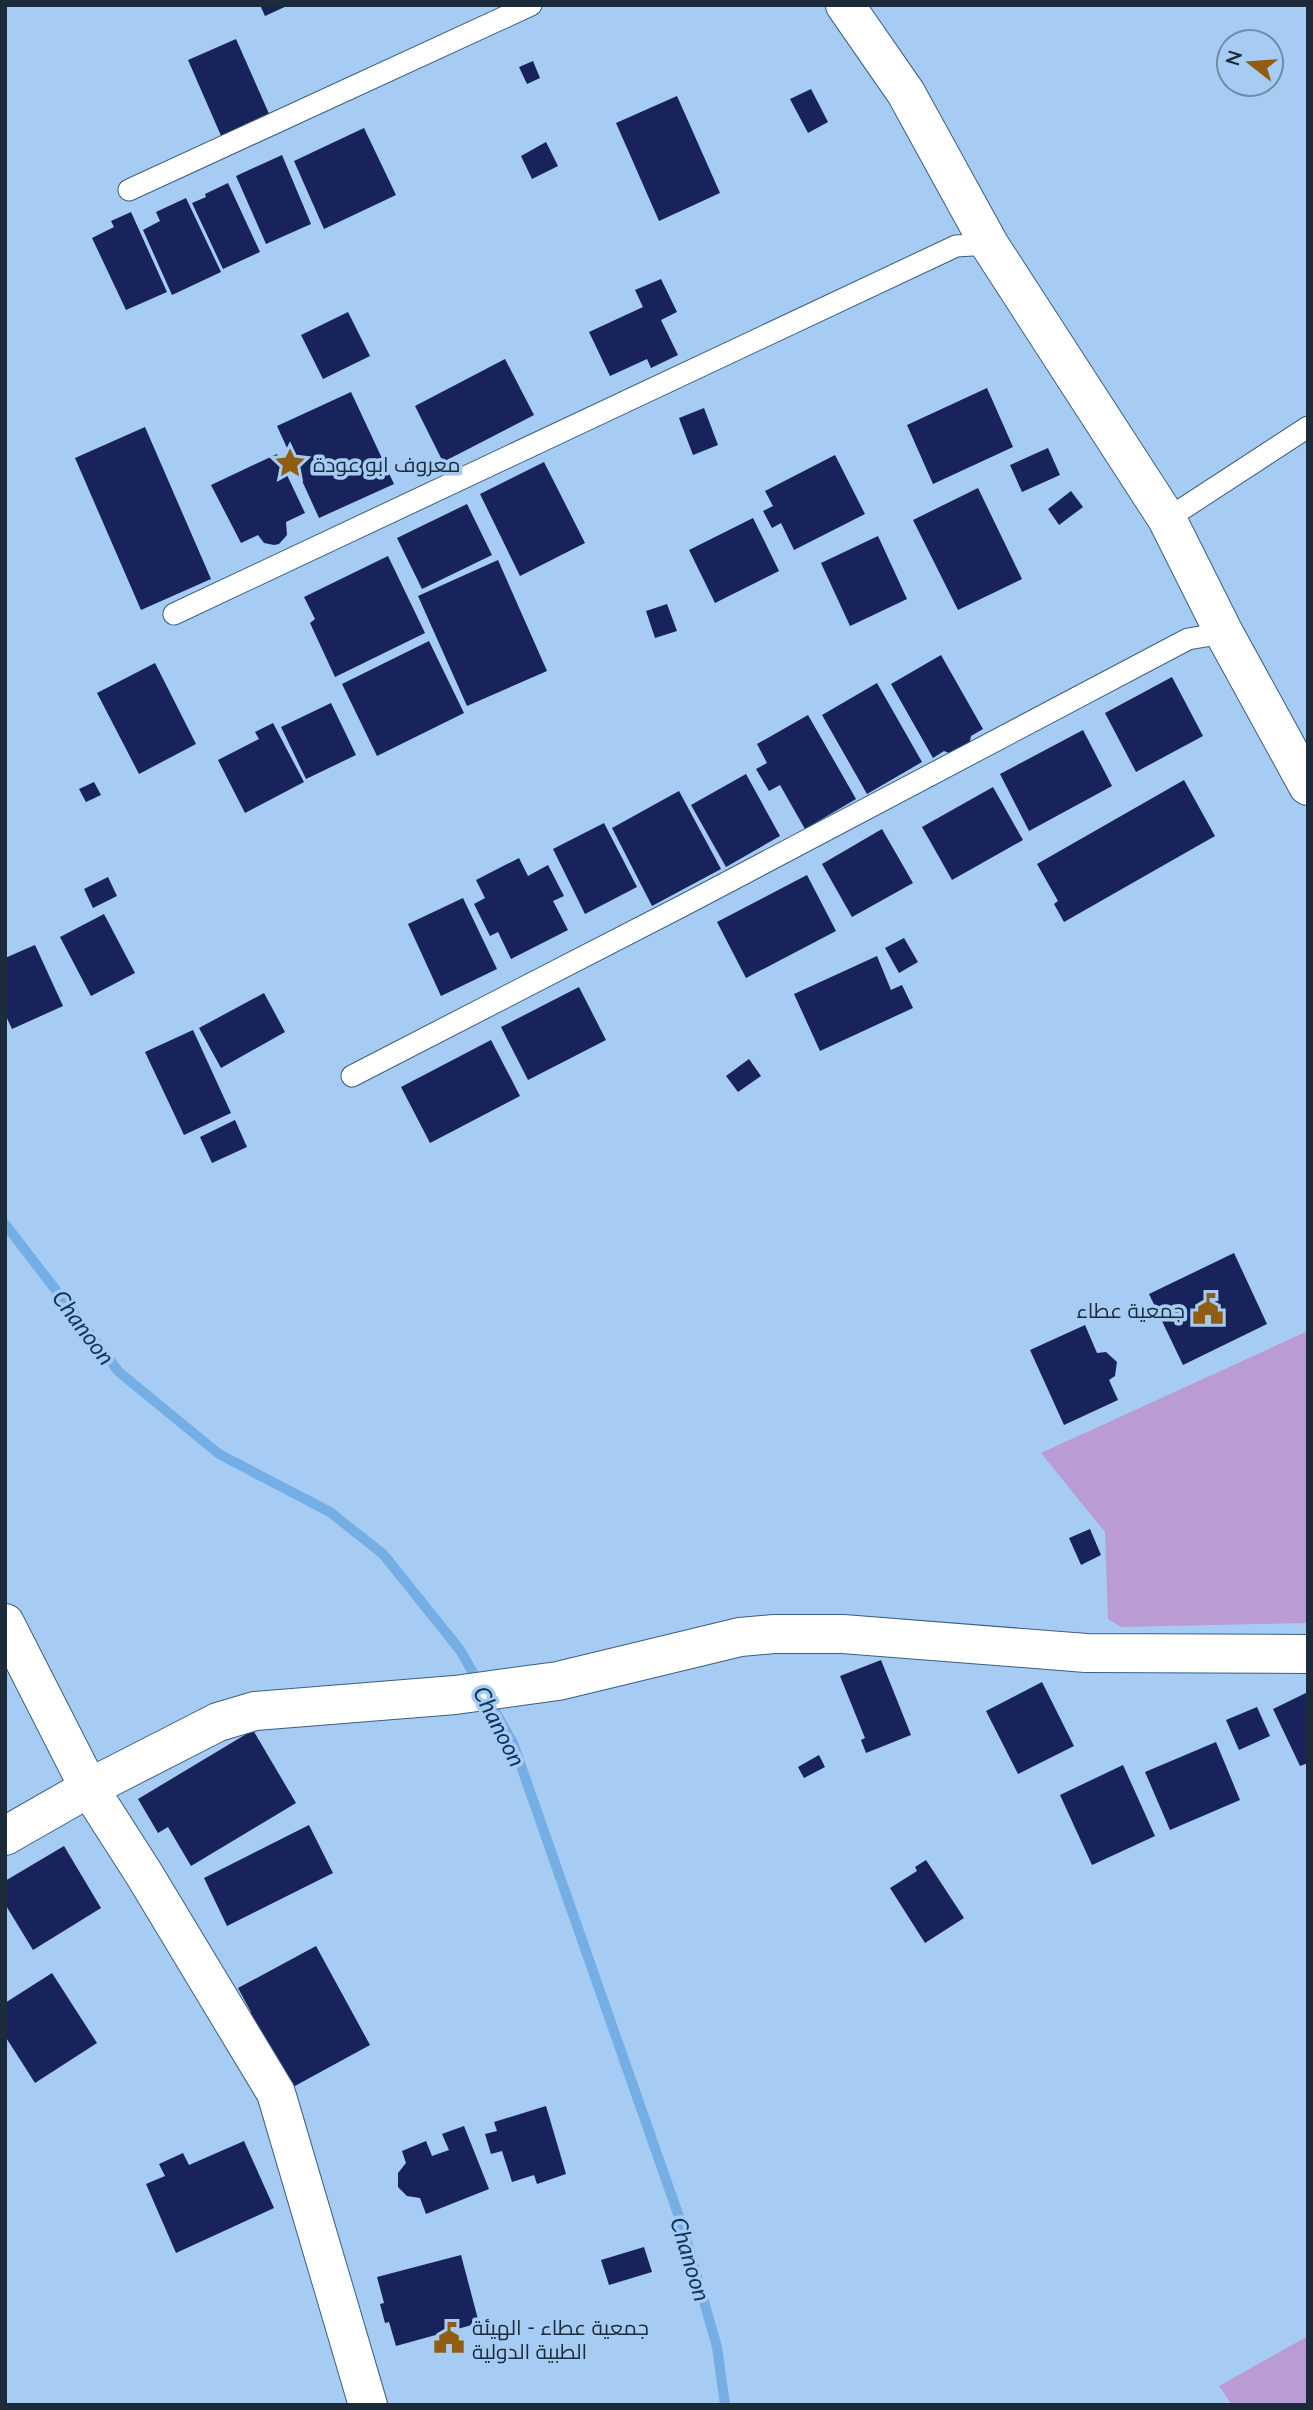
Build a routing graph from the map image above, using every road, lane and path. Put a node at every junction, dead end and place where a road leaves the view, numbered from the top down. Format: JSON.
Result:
{"nodes":[{"id":1,"x":531,"y":5,"type":"edge"},
{"id":2,"x":845,"y":5,"type":"edge"},
{"id":3,"x":129,"y":190,"type":"dead end"},
{"id":4,"x":989,"y":244,"type":"junction"},
{"id":5,"x":1308,"y":427,"type":"edge"},
{"id":6,"x":1167,"y":519,"type":"junction"},
{"id":7,"x":174,"y":614,"type":"dead end"},
{"id":8,"x":1224,"y":633,"type":"junction"},
{"id":9,"x":1308,"y":786,"type":"edge"},
{"id":10,"x":352,"y":1076,"type":"dead end"},
{"id":11,"x":5,"y":1623,"type":"edge"},
{"id":12,"x":1308,"y":1654,"type":"edge"},
{"id":13,"x":89,"y":1788,"type":"junction"},
{"id":14,"x":5,"y":1836,"type":"edge"},
{"id":15,"x":368,"y":2405,"type":"edge"}],
"edges":[{"from":1,"to":3,"type":"lane"},
{"from":2,"to":4,"type":"street"},
{"from":4,"to":6,"type":"street"},
{"from":4,"to":7,"type":"lane"},
{"from":5,"to":6,"type":"lane"},
{"from":6,"to":8,"type":"street"},
{"from":8,"to":9,"type":"street"},
{"from":8,"to":10,"type":"lane"},
{"from":11,"to":13,"type":"street"},
{"from":12,"to":13,"type":"street"},
{"from":13,"to":14,"type":"street"},
{"from":13,"to":15,"type":"street"}]}
